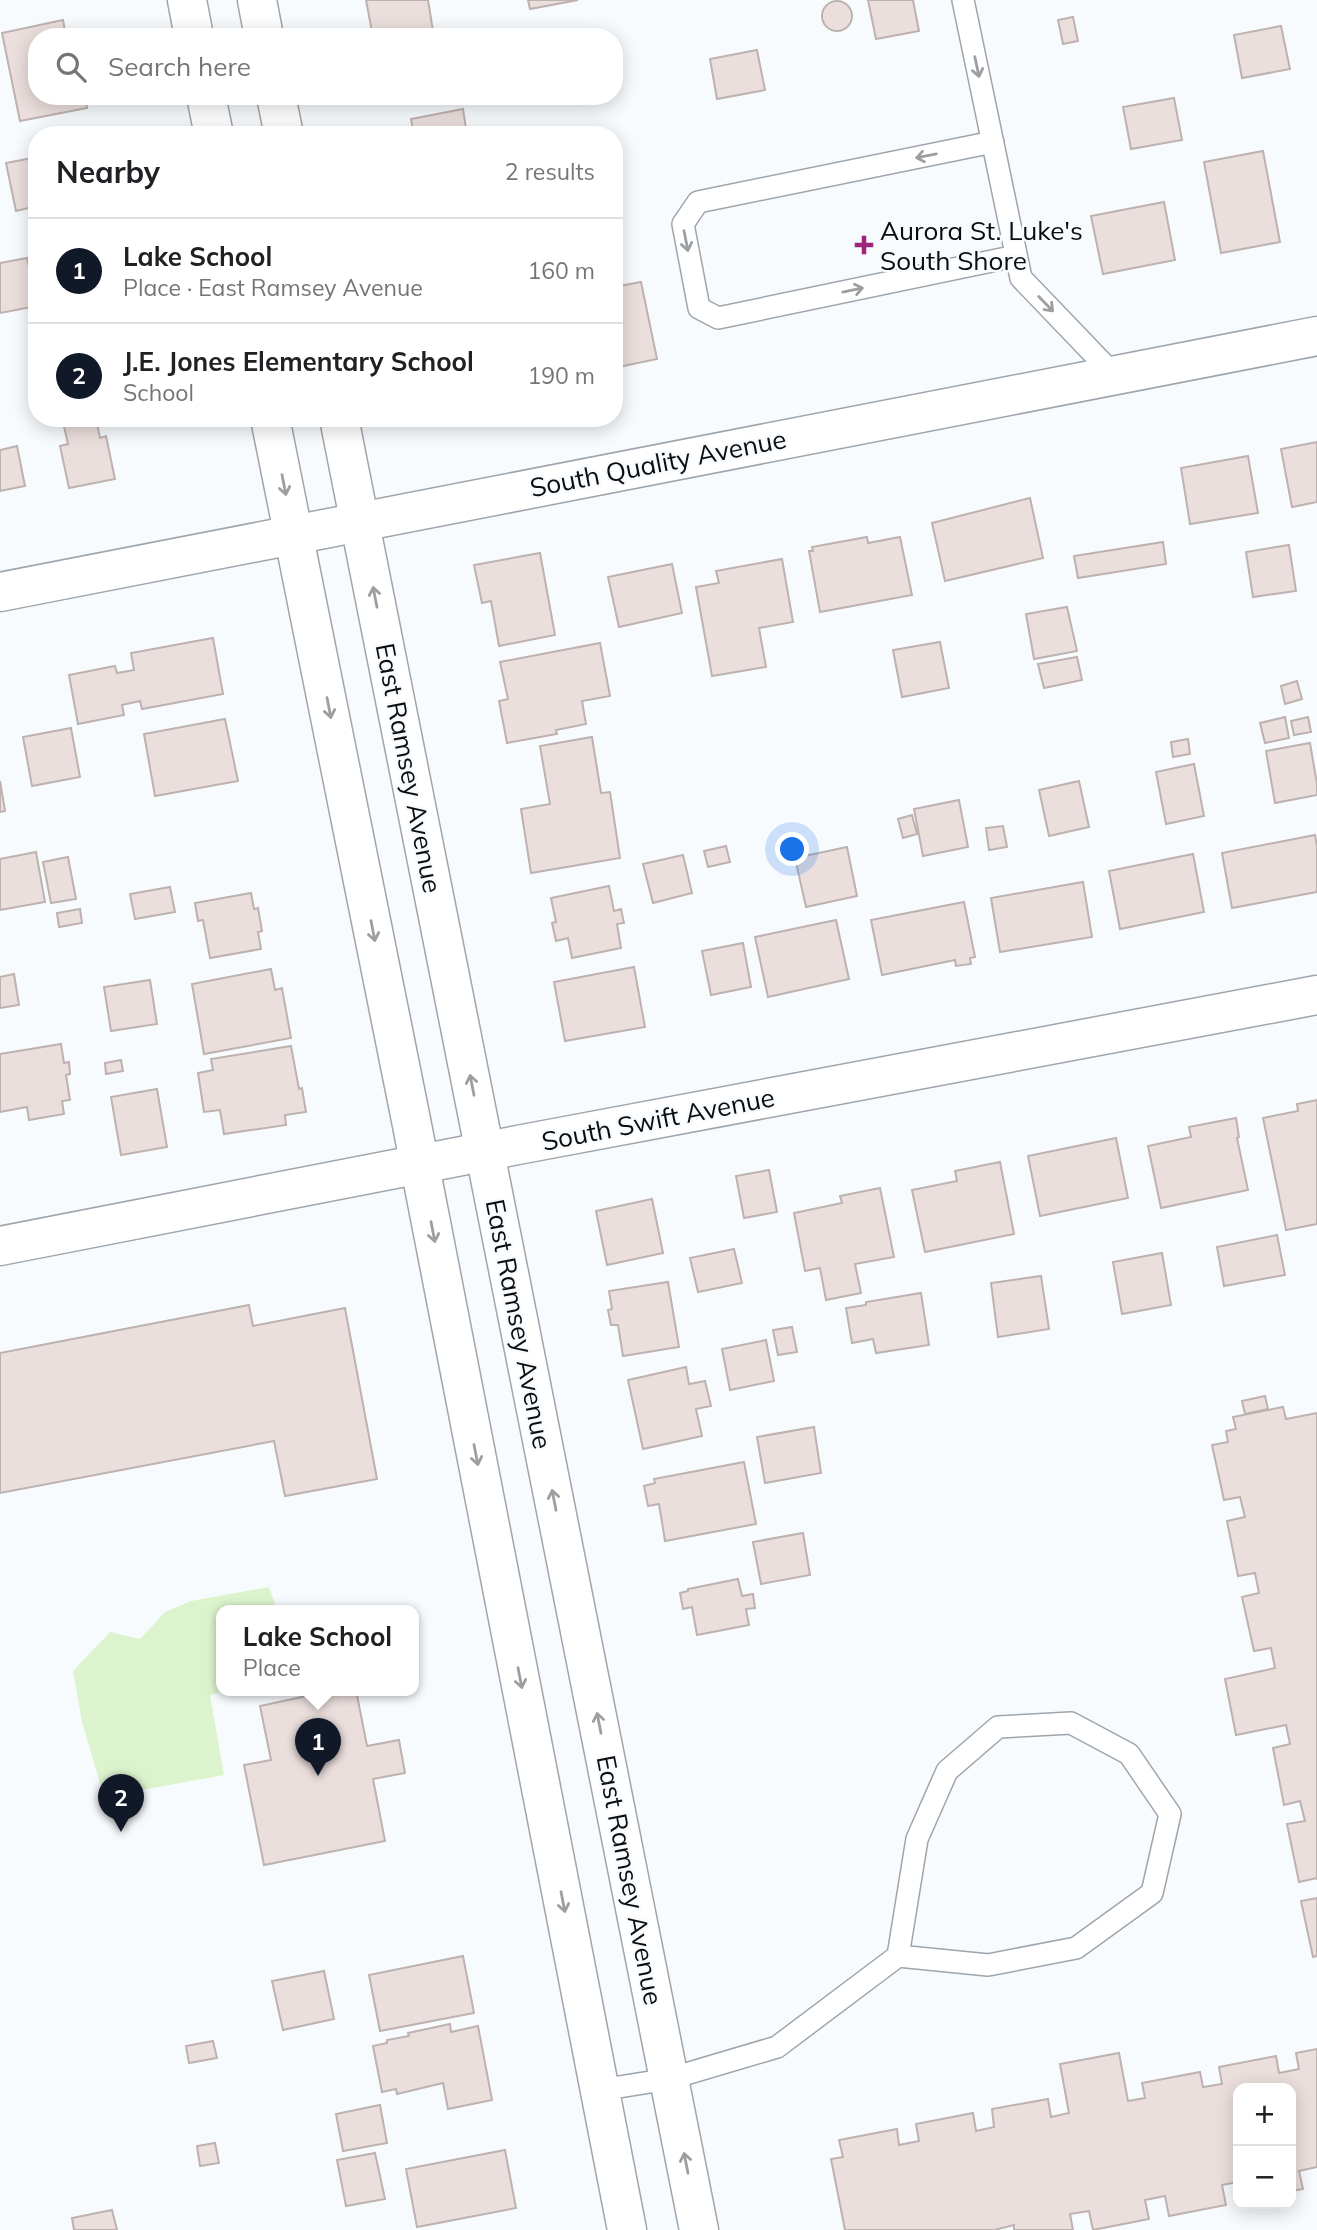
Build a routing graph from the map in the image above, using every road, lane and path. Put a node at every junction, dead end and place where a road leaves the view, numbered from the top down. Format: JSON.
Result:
{"nodes":[{"id":1,"x":187,"y":0,"type":"edge"},
{"id":2,"x":257,"y":0,"type":"edge"},
{"id":3,"x":963,"y":0,"type":"edge"},
{"id":4,"x":192,"y":28,"type":"edge"},
{"id":5,"x":262,"y":28,"type":"edge"},
{"id":6,"x":208,"y":105,"type":"edge"},
{"id":7,"x":278,"y":105,"type":"edge"},
{"id":8,"x":212,"y":126,"type":"edge"},
{"id":9,"x":282,"y":126,"type":"edge"},
{"id":10,"x":993,"y":142,"type":"junction"},
{"id":11,"x":1016,"y":256,"type":"junction"},
{"id":12,"x":1317,"y":336,"type":"edge"},
{"id":13,"x":1114,"y":375,"type":"junction"},
{"id":14,"x":272,"y":427,"type":"edge"},
{"id":15,"x":341,"y":427,"type":"edge"},
{"id":16,"x":359,"y":520,"type":"junction"},
{"id":17,"x":293,"y":534,"type":"junction"},
{"id":18,"x":0,"y":592,"type":"edge"},
{"id":19,"x":1317,"y":995,"type":"edge"},
{"id":20,"x":485,"y":1152,"type":"junction"},
{"id":21,"x":419,"y":1165,"type":"junction"},
{"id":22,"x":0,"y":1246,"type":"edge"},
{"id":23,"x":898,"y":1956,"type":"junction"},
{"id":24,"x":669,"y":2079,"type":"junction"},
{"id":25,"x":600,"y":2090,"type":"junction"},
{"id":26,"x":627,"y":2230,"type":"edge"},
{"id":27,"x":699,"y":2230,"type":"edge"}],
"edges":[{"from":1,"to":4,"type":"street"},
{"from":2,"to":5,"type":"street"},
{"from":3,"to":10,"type":"lane","one_way":true},
{"from":6,"to":8,"type":"street"},
{"from":7,"to":9,"type":"street"},
{"from":10,"to":11,"type":"lane"},
{"from":10,"to":11,"type":"lane","one_way":true},
{"from":11,"to":13,"type":"lane","one_way":true},
{"from":12,"to":13,"type":"street","name":"South Quality Avenue"},
{"from":13,"to":16,"type":"street","name":"South Quality Avenue"},
{"from":14,"to":17,"type":"street","one_way":true},
{"from":15,"to":16,"type":"street","name":"East Ramsey Avenue"},
{"from":16,"to":17,"type":"street","name":"South Quality Avenue"},
{"from":20,"to":16,"type":"street","name":"East Ramsey Avenue","one_way":true},
{"from":17,"to":18,"type":"street","name":"South Quality Avenue"},
{"from":17,"to":21,"type":"street","one_way":true},
{"from":19,"to":20,"type":"street","name":"South Swift Avenue"},
{"from":20,"to":21,"type":"street","name":"South Swift Avenue"},
{"from":24,"to":20,"type":"street","name":"East Ramsey Avenue","one_way":true},
{"from":21,"to":22,"type":"street","name":"South Swift Avenue"},
{"from":21,"to":25,"type":"street","one_way":true},
{"from":23,"to":23,"type":"lane"},
{"from":23,"to":24,"type":"lane"},
{"from":24,"to":25,"type":"lane"},
{"from":27,"to":24,"type":"street","name":"East Ramsey Avenue","one_way":true},
{"from":25,"to":26,"type":"street"}]}
